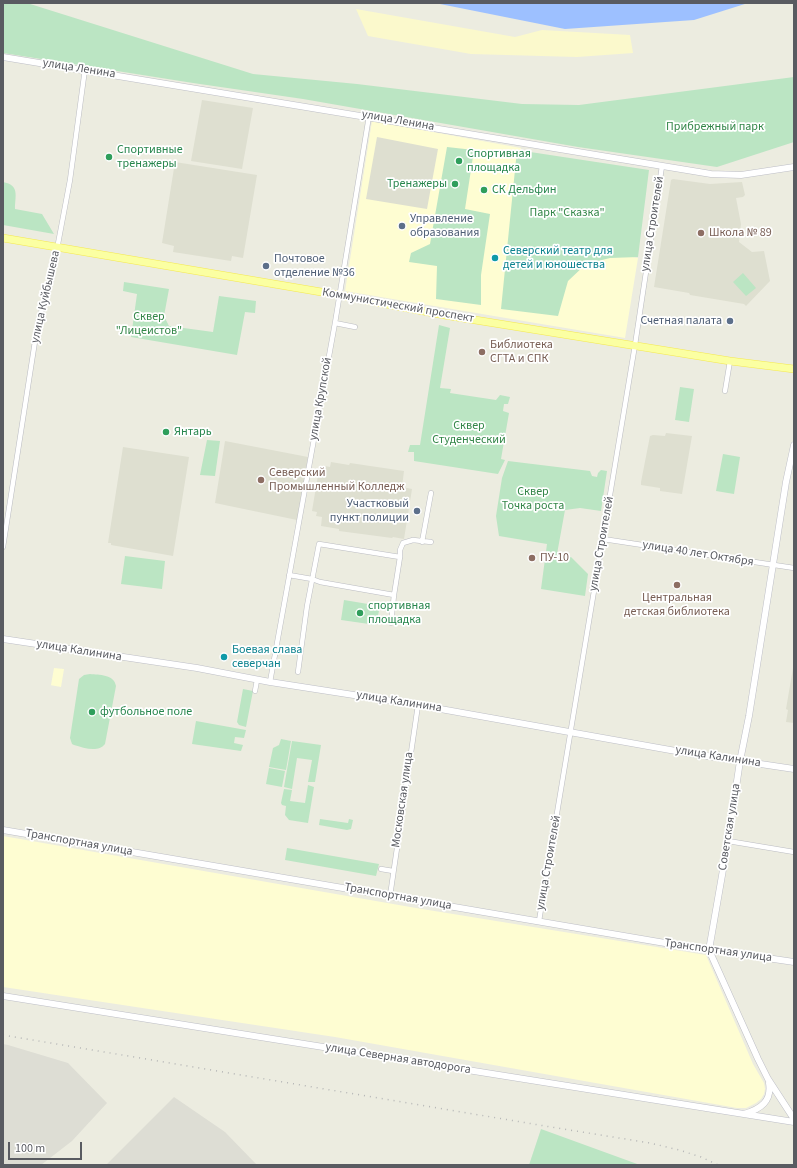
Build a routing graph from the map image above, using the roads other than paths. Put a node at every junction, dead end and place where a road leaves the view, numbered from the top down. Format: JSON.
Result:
{"nodes":[{"id":1,"x":3,"y":57,"type":"edge"},
{"id":2,"x":85,"y":69,"type":"junction"},
{"id":3,"x":369,"y":116,"type":"junction"},
{"id":4,"x":662,"y":166,"type":"junction"},
{"id":5,"x":794,"y":170,"type":"edge"},
{"id":6,"x":3,"y":238,"type":"edge"},
{"id":7,"x":58,"y":247,"type":"junction"},
{"id":8,"x":339,"y":295,"type":"junction"},
{"id":9,"x":335,"y":323,"type":"junction"},
{"id":10,"x":355,"y":327,"type":"dead end"},
{"id":11,"x":635,"y":345,"type":"junction"},
{"id":12,"x":730,"y":361,"type":"junction"},
{"id":13,"x":794,"y":369,"type":"edge"},
{"id":14,"x":725,"y":391,"type":"dead end"},
{"id":15,"x":794,"y":445,"type":"edge"},
{"id":16,"x":431,"y":493,"type":"dead end"},
{"id":17,"x":603,"y":539,"type":"junction"},
{"id":18,"x":422,"y":542,"type":"junction"},
{"id":19,"x":431,"y":542,"type":"dead end"},
{"id":20,"x":3,"y":548,"type":"edge"},
{"id":21,"x":400,"y":557,"type":"junction"},
{"id":22,"x":772,"y":565,"type":"junction"},
{"id":23,"x":794,"y":568,"type":"edge"},
{"id":24,"x":289,"y":575,"type":"junction"},
{"id":25,"x":312,"y":579,"type":"junction"},
{"id":26,"x":394,"y":595,"type":"junction"},
{"id":27,"x":391,"y":623,"type":"dead end"},
{"id":28,"x":3,"y":639,"type":"edge"},
{"id":29,"x":298,"y":672,"type":"dead end"},
{"id":30,"x":257,"y":680,"type":"junction"},
{"id":31,"x":270,"y":682,"type":"junction"},
{"id":32,"x":255,"y":691,"type":"dead end"},
{"id":33,"x":418,"y":705,"type":"junction"},
{"id":34,"x":570,"y":732,"type":"junction"},
{"id":35,"x":740,"y":761,"type":"junction"},
{"id":36,"x":794,"y":769,"type":"edge"},
{"id":37,"x":3,"y":830,"type":"edge"},
{"id":38,"x":728,"y":841,"type":"junction"},
{"id":39,"x":794,"y":852,"type":"edge"},
{"id":40,"x":381,"y":869,"type":"dead end"},
{"id":41,"x":393,"y":871,"type":"junction"},
{"id":42,"x":390,"y":896,"type":"junction"},
{"id":43,"x":538,"y":921,"type":"junction"},
{"id":44,"x":709,"y":950,"type":"junction"},
{"id":45,"x":794,"y":962,"type":"edge"},
{"id":46,"x":3,"y":996,"type":"edge"},
{"id":47,"x":768,"y":1079,"type":"junction"},
{"id":48,"x":787,"y":1109,"type":"junction"},
{"id":49,"x":794,"y":1112,"type":"edge"},
{"id":50,"x":743,"y":1114,"type":"junction"},
{"id":51,"x":794,"y":1121,"type":"edge"}],
"edges":[{"from":1,"to":2,"type":"street","name":"улица Ленина"},
{"from":2,"to":3,"type":"street","name":"улица Ленина"},
{"from":2,"to":7,"type":"street","name":"улица Куйбышева"},
{"from":3,"to":4,"type":"street","name":"улица Ленина"},
{"from":3,"to":8,"type":"street","name":"улица Крупской"},
{"from":4,"to":5,"type":"street","name":"улица Ленина"},
{"from":4,"to":11,"type":"street","name":"улица Строителей"},
{"from":6,"to":7,"type":"main road","name":"Коммунистический проспект"},
{"from":7,"to":8,"type":"main road","name":"Коммунистический проспект"},
{"from":7,"to":20,"type":"street","name":"улица Куйбышева"},
{"from":8,"to":9,"type":"street","name":"улица Крупской"},
{"from":8,"to":11,"type":"main road","name":"Коммунистический проспект"},
{"from":9,"to":10,"type":"street"},
{"from":9,"to":24,"type":"street","name":"улица Крупской"},
{"from":11,"to":12,"type":"main road","name":"Коммунистический проспект"},
{"from":11,"to":17,"type":"street","name":"улица Строителей"},
{"from":12,"to":13,"type":"main road","name":"Коммунистический проспект"},
{"from":12,"to":14,"type":"street"},
{"from":15,"to":22,"type":"street","name":"Советская улица"},
{"from":16,"to":18,"type":"street"},
{"from":17,"to":22,"type":"street","name":"улица 40 лет Октября"},
{"from":17,"to":34,"type":"street","name":"улица Строителей"},
{"from":18,"to":19,"type":"street"},
{"from":18,"to":21,"type":"street"},
{"from":21,"to":25,"type":"street"},
{"from":21,"to":26,"type":"street"},
{"from":22,"to":23,"type":"street","name":"улица 40 лет Октября"},
{"from":22,"to":35,"type":"street","name":"Советская улица"},
{"from":24,"to":25,"type":"street"},
{"from":24,"to":31,"type":"street","name":"улица Крупской"},
{"from":25,"to":26,"type":"street"},
{"from":25,"to":29,"type":"street"},
{"from":26,"to":27,"type":"street"},
{"from":28,"to":30,"type":"street","name":"улица Калинина"},
{"from":30,"to":31,"type":"street","name":"улица Калинина"},
{"from":30,"to":32,"type":"street"},
{"from":31,"to":33,"type":"street","name":"улица Калинина"},
{"from":33,"to":34,"type":"street","name":"улица Калинина"},
{"from":33,"to":41,"type":"street","name":"Московская улица"},
{"from":34,"to":35,"type":"street","name":"улица Калинина"},
{"from":34,"to":43,"type":"street","name":"улица Строителей"},
{"from":35,"to":36,"type":"street","name":"улица Калинина"},
{"from":35,"to":38,"type":"street","name":"Советская улица"},
{"from":37,"to":42,"type":"street","name":"Транспортная улица"},
{"from":38,"to":39,"type":"street"},
{"from":38,"to":44,"type":"street","name":"Советская улица"},
{"from":40,"to":41,"type":"street"},
{"from":41,"to":42,"type":"street","name":"Московская улица"},
{"from":42,"to":43,"type":"street","name":"Транспортная улица"},
{"from":43,"to":44,"type":"street","name":"Транспортная улица"},
{"from":44,"to":45,"type":"street","name":"Транспортная улица"},
{"from":44,"to":47,"type":"street"},
{"from":46,"to":50,"type":"street","name":"улица Северная автодорога"},
{"from":47,"to":48,"type":"street"},
{"from":47,"to":50,"type":"street"},
{"from":48,"to":49,"type":"street"},
{"from":48,"to":51,"type":"street"},
{"from":50,"to":51,"type":"street","name":"улица Северная автодорога"}]}
